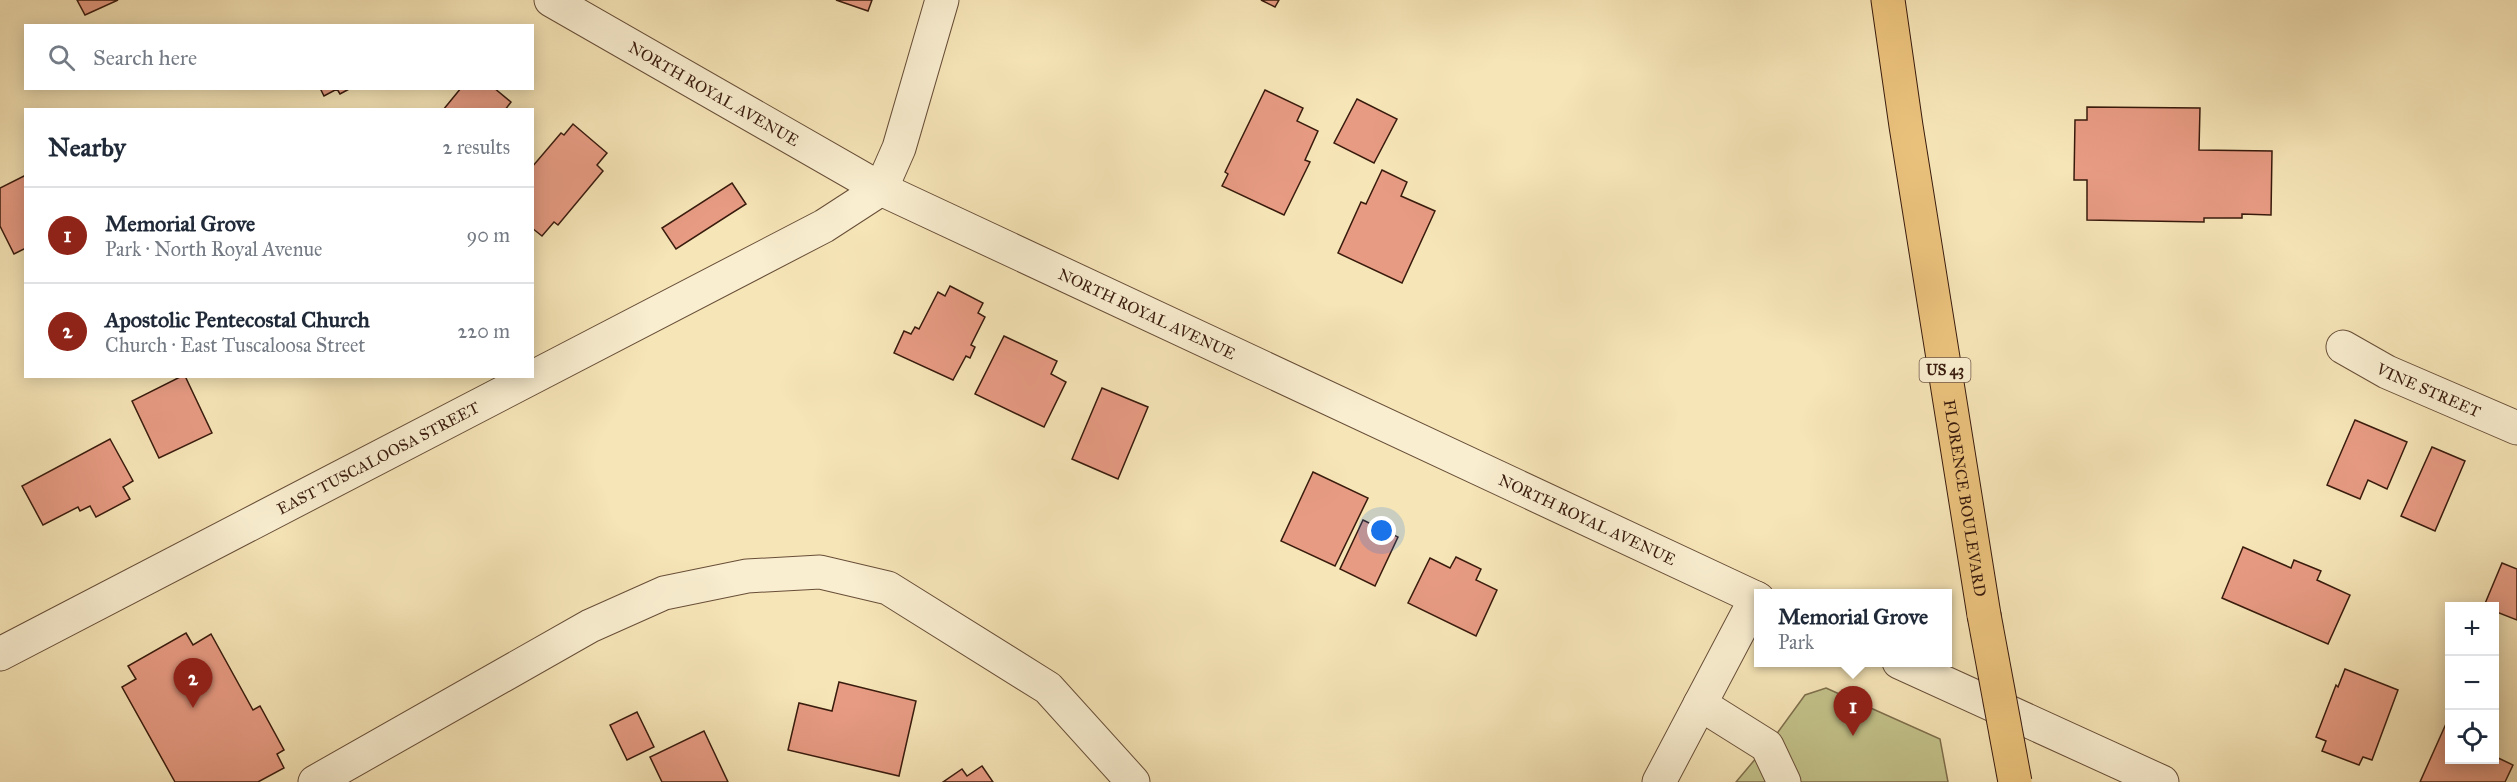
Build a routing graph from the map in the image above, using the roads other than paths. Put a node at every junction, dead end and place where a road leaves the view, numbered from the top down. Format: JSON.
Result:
{"nodes":[{"id":1,"x":551,"y":0,"type":"edge"},
{"id":2,"x":942,"y":0,"type":"edge"},
{"id":3,"x":1888,"y":0,"type":"edge"},
{"id":4,"x":880,"y":189,"type":"junction"},
{"id":5,"x":2343,"y":347,"type":"dead end"},
{"id":6,"x":534,"y":376,"type":"edge"},
{"id":7,"x":530,"y":378,"type":"edge"},
{"id":8,"x":2517,"y":428,"type":"edge"},
{"id":9,"x":1754,"y":597,"type":"edge"},
{"id":10,"x":1754,"y":604,"type":"edge"},
{"id":11,"x":0,"y":654,"type":"edge"},
{"id":12,"x":1908,"y":667,"type":"edge"},
{"id":13,"x":1700,"y":704,"type":"junction"},
{"id":14,"x":315,"y":782,"type":"edge"},
{"id":15,"x":1133,"y":782,"type":"edge"},
{"id":16,"x":1659,"y":782,"type":"edge"},
{"id":17,"x":1784,"y":782,"type":"edge"},
{"id":18,"x":2015,"y":782,"type":"edge"},
{"id":19,"x":2162,"y":782,"type":"edge"}],
"edges":[{"from":1,"to":4,"type":"street","name":"NORTH ROYAL AVENUE"},
{"from":2,"to":4,"type":"street"},
{"from":3,"to":18,"type":"highway","name":"FLORENCE BOULEVARD","number":"US 43","bridge":true},
{"from":4,"to":6,"type":"street","name":"EAST TUSCALOOSA STREET"},
{"from":4,"to":9,"type":"street","name":"NORTH ROYAL AVENUE"},
{"from":5,"to":8,"type":"street","name":"VINE STREET"},
{"from":7,"to":11,"type":"street","name":"EAST TUSCALOOSA STREET"},
{"from":10,"to":13,"type":"street"},
{"from":12,"to":19,"type":"street"},
{"from":13,"to":16,"type":"street"},
{"from":13,"to":17,"type":"street"},
{"from":14,"to":15,"type":"street"}]}
